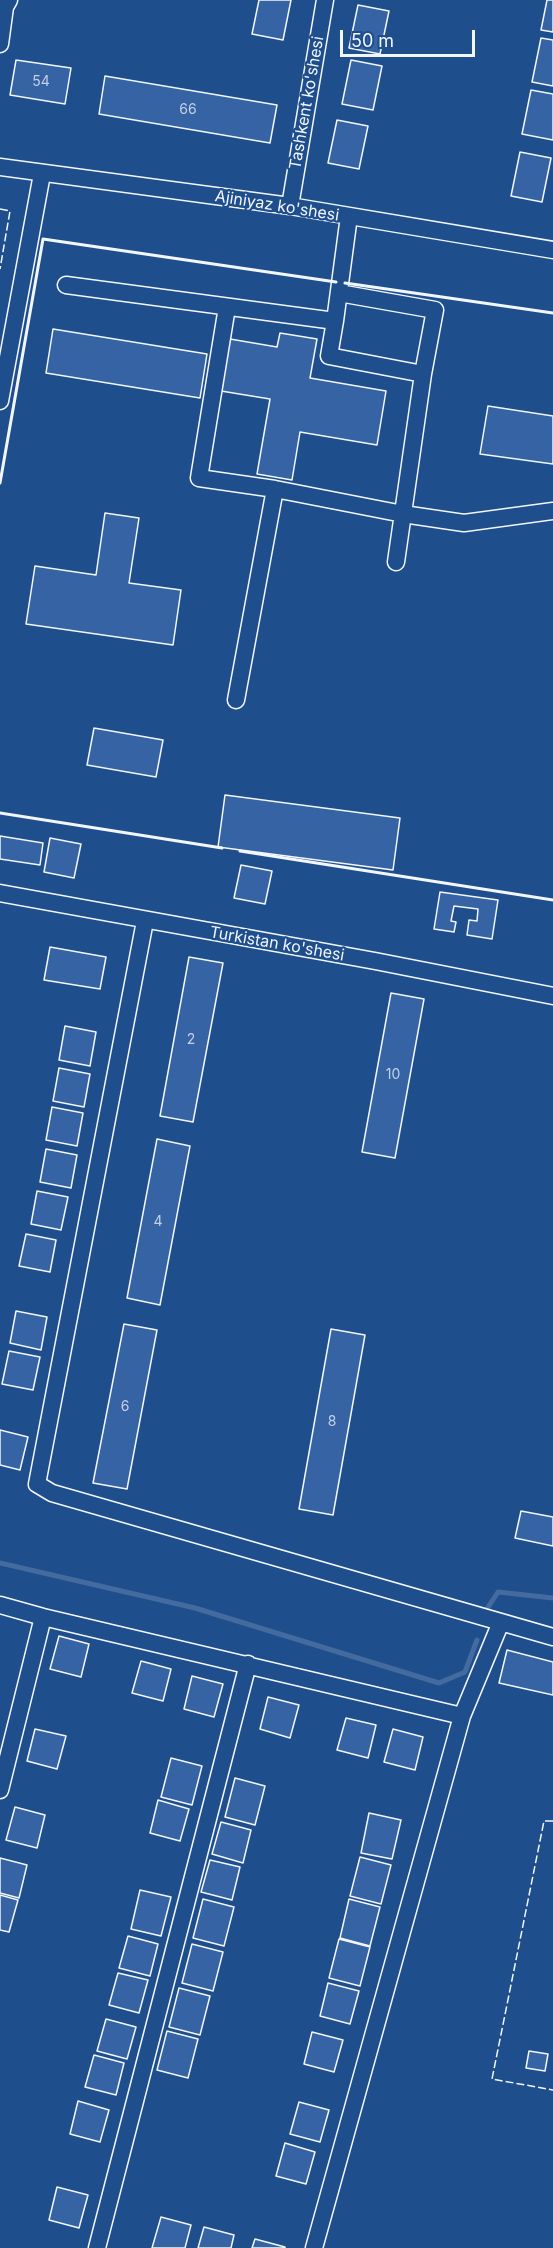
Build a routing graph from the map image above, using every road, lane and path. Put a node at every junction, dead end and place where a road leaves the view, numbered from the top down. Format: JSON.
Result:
{"nodes":[{"id":1,"x":9,"y":0,"type":"edge"},
{"id":2,"x":325,"y":0,"type":"edge"},
{"id":3,"x":0,"y":44,"type":"edge"},
{"id":4,"x":0,"y":167,"type":"edge"},
{"id":5,"x":42,"y":174,"type":"junction"},
{"id":6,"x":290,"y":206,"type":"junction"},
{"id":7,"x":349,"y":216,"type":"junction"},
{"id":8,"x":553,"y":250,"type":"edge"},
{"id":9,"x":66,"y":285,"type":"dead end"},
{"id":10,"x":339,"y":293,"type":"junction"},
{"id":11,"x":227,"y":307,"type":"junction"},
{"id":12,"x":335,"y":321,"type":"junction"},
{"id":13,"x":423,"y":374,"type":"junction"},
{"id":14,"x":0,"y":401,"type":"edge"},
{"id":15,"x":275,"y":489,"type":"junction"},
{"id":16,"x":553,"y":511,"type":"edge"},
{"id":17,"x":403,"y":514,"type":"junction"},
{"id":18,"x":396,"y":562,"type":"dead end"},
{"id":19,"x":236,"y":700,"type":"dead end"},
{"id":20,"x":0,"y":893,"type":"edge"},
{"id":21,"x":145,"y":921,"type":"junction"},
{"id":22,"x":553,"y":996,"type":"edge"},
{"id":23,"x":0,"y":1605,"type":"edge"},
{"id":24,"x":43,"y":1617,"type":"junction"},
{"id":25,"x":501,"y":1622,"type":"junction"},
{"id":26,"x":553,"y":1637,"type":"edge"},
{"id":27,"x":248,"y":1665,"type":"junction"},
{"id":28,"x":462,"y":1716,"type":"junction"},
{"id":29,"x":0,"y":1790,"type":"edge"},
{"id":30,"x":97,"y":2248,"type":"edge"},
{"id":31,"x":314,"y":2248,"type":"edge"}],
"edges":[{"from":1,"to":3,"type":"street"},
{"from":2,"to":6,"type":"street","name":"Tashkent ko'shesi"},
{"from":4,"to":5,"type":"street","name":"Ajiniyaz ko'shesi"},
{"from":5,"to":6,"type":"street","name":"Ajiniyaz ko'shesi"},
{"from":5,"to":14,"type":"street"},
{"from":6,"to":7,"type":"street","name":"Ajiniyaz ko'shesi"},
{"from":7,"to":8,"type":"street","name":"Ajiniyaz ko'shesi"},
{"from":7,"to":10,"type":"street"},
{"from":9,"to":11,"type":"street"},
{"from":10,"to":12,"type":"street"},
{"from":10,"to":13,"type":"street"},
{"from":11,"to":12,"type":"street"},
{"from":11,"to":15,"type":"street"},
{"from":12,"to":13,"type":"street"},
{"from":13,"to":17,"type":"street"},
{"from":15,"to":17,"type":"street"},
{"from":15,"to":19,"type":"street"},
{"from":16,"to":17,"type":"street"},
{"from":17,"to":18,"type":"street"},
{"from":20,"to":21,"type":"street","name":"Turkistan ko'shesi"},
{"from":21,"to":22,"type":"street","name":"Turkistan ko'shesi"},
{"from":21,"to":25,"type":"street"},
{"from":23,"to":24,"type":"street"},
{"from":24,"to":27,"type":"street"},
{"from":24,"to":29,"type":"street"},
{"from":25,"to":26,"type":"street"},
{"from":25,"to":28,"type":"street"},
{"from":27,"to":28,"type":"street"},
{"from":27,"to":30,"type":"street"},
{"from":28,"to":31,"type":"street"}]}
